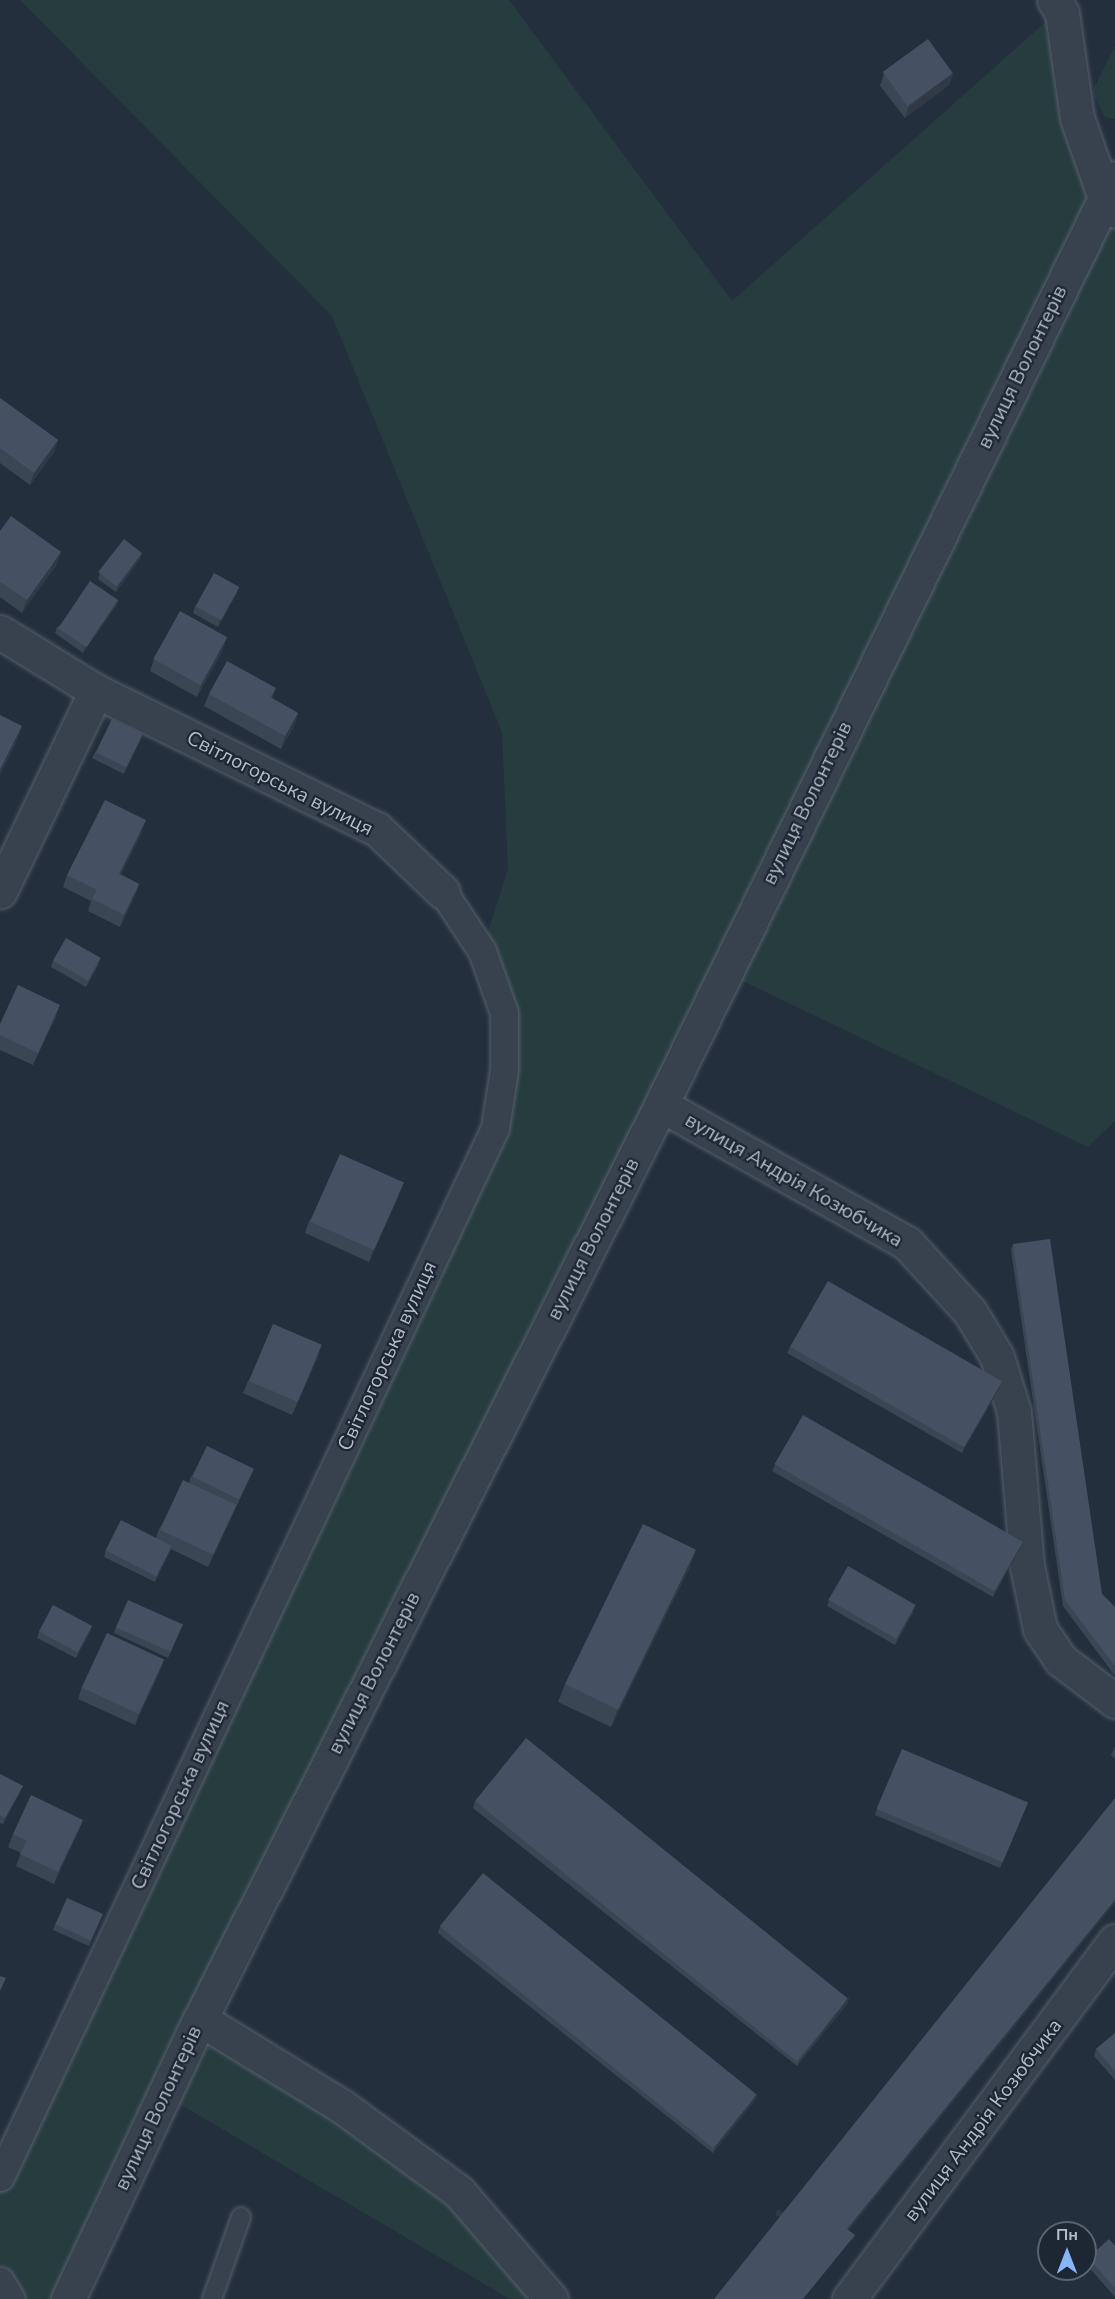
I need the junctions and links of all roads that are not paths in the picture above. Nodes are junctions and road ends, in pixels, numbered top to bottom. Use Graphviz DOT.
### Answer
graph roads {
  1 [pos="1058,7"];
  2 [pos="1112,195"];
  3 [pos="0,632"];
  4 [pos="96,691"];
  5 [pos="0,891"];
  6 [pos="443,892"];
  7 [pos="660,1105"];
  8 [pos="1115,1701"];
  9 [pos="1115,1941"];
  10 [pos="200,2019"];
  11 [pos="0,2177"];
  12 [pos="241,2217"];
  13 [pos="0,2281"];
  14 [pos="11,2299"];
  15 [pos="68,2299"];
  16 [pos="212,2299"];
  17 [pos="551,2299"];
  18 [pos="849,2299"];
  1 -- 2 [label="street"];
  2 -- 7 [label="street, вулиця Волонтерів"];
  3 -- 4 [label="street, Світлогорська вулиця"];
  4 -- 5 [label="street"];
  4 -- 6 [label="street, Світлогорська вулиця"];
  6 -- 11 [label="street, Світлогорська вулиця"];
  7 -- 8 [label="street, вулиця Андрія Козюбчика"];
  7 -- 10 [label="street, вулиця Волонтерів"];
  9 -- 18 [label="street, вулиця Андрія Козюбчика"];
  10 -- 15 [label="street, вулиця Волонтерів"];
  10 -- 17 [label="street"];
  12 -- 16 [label="lane"];
  13 -- 14 [label="street"];
}
